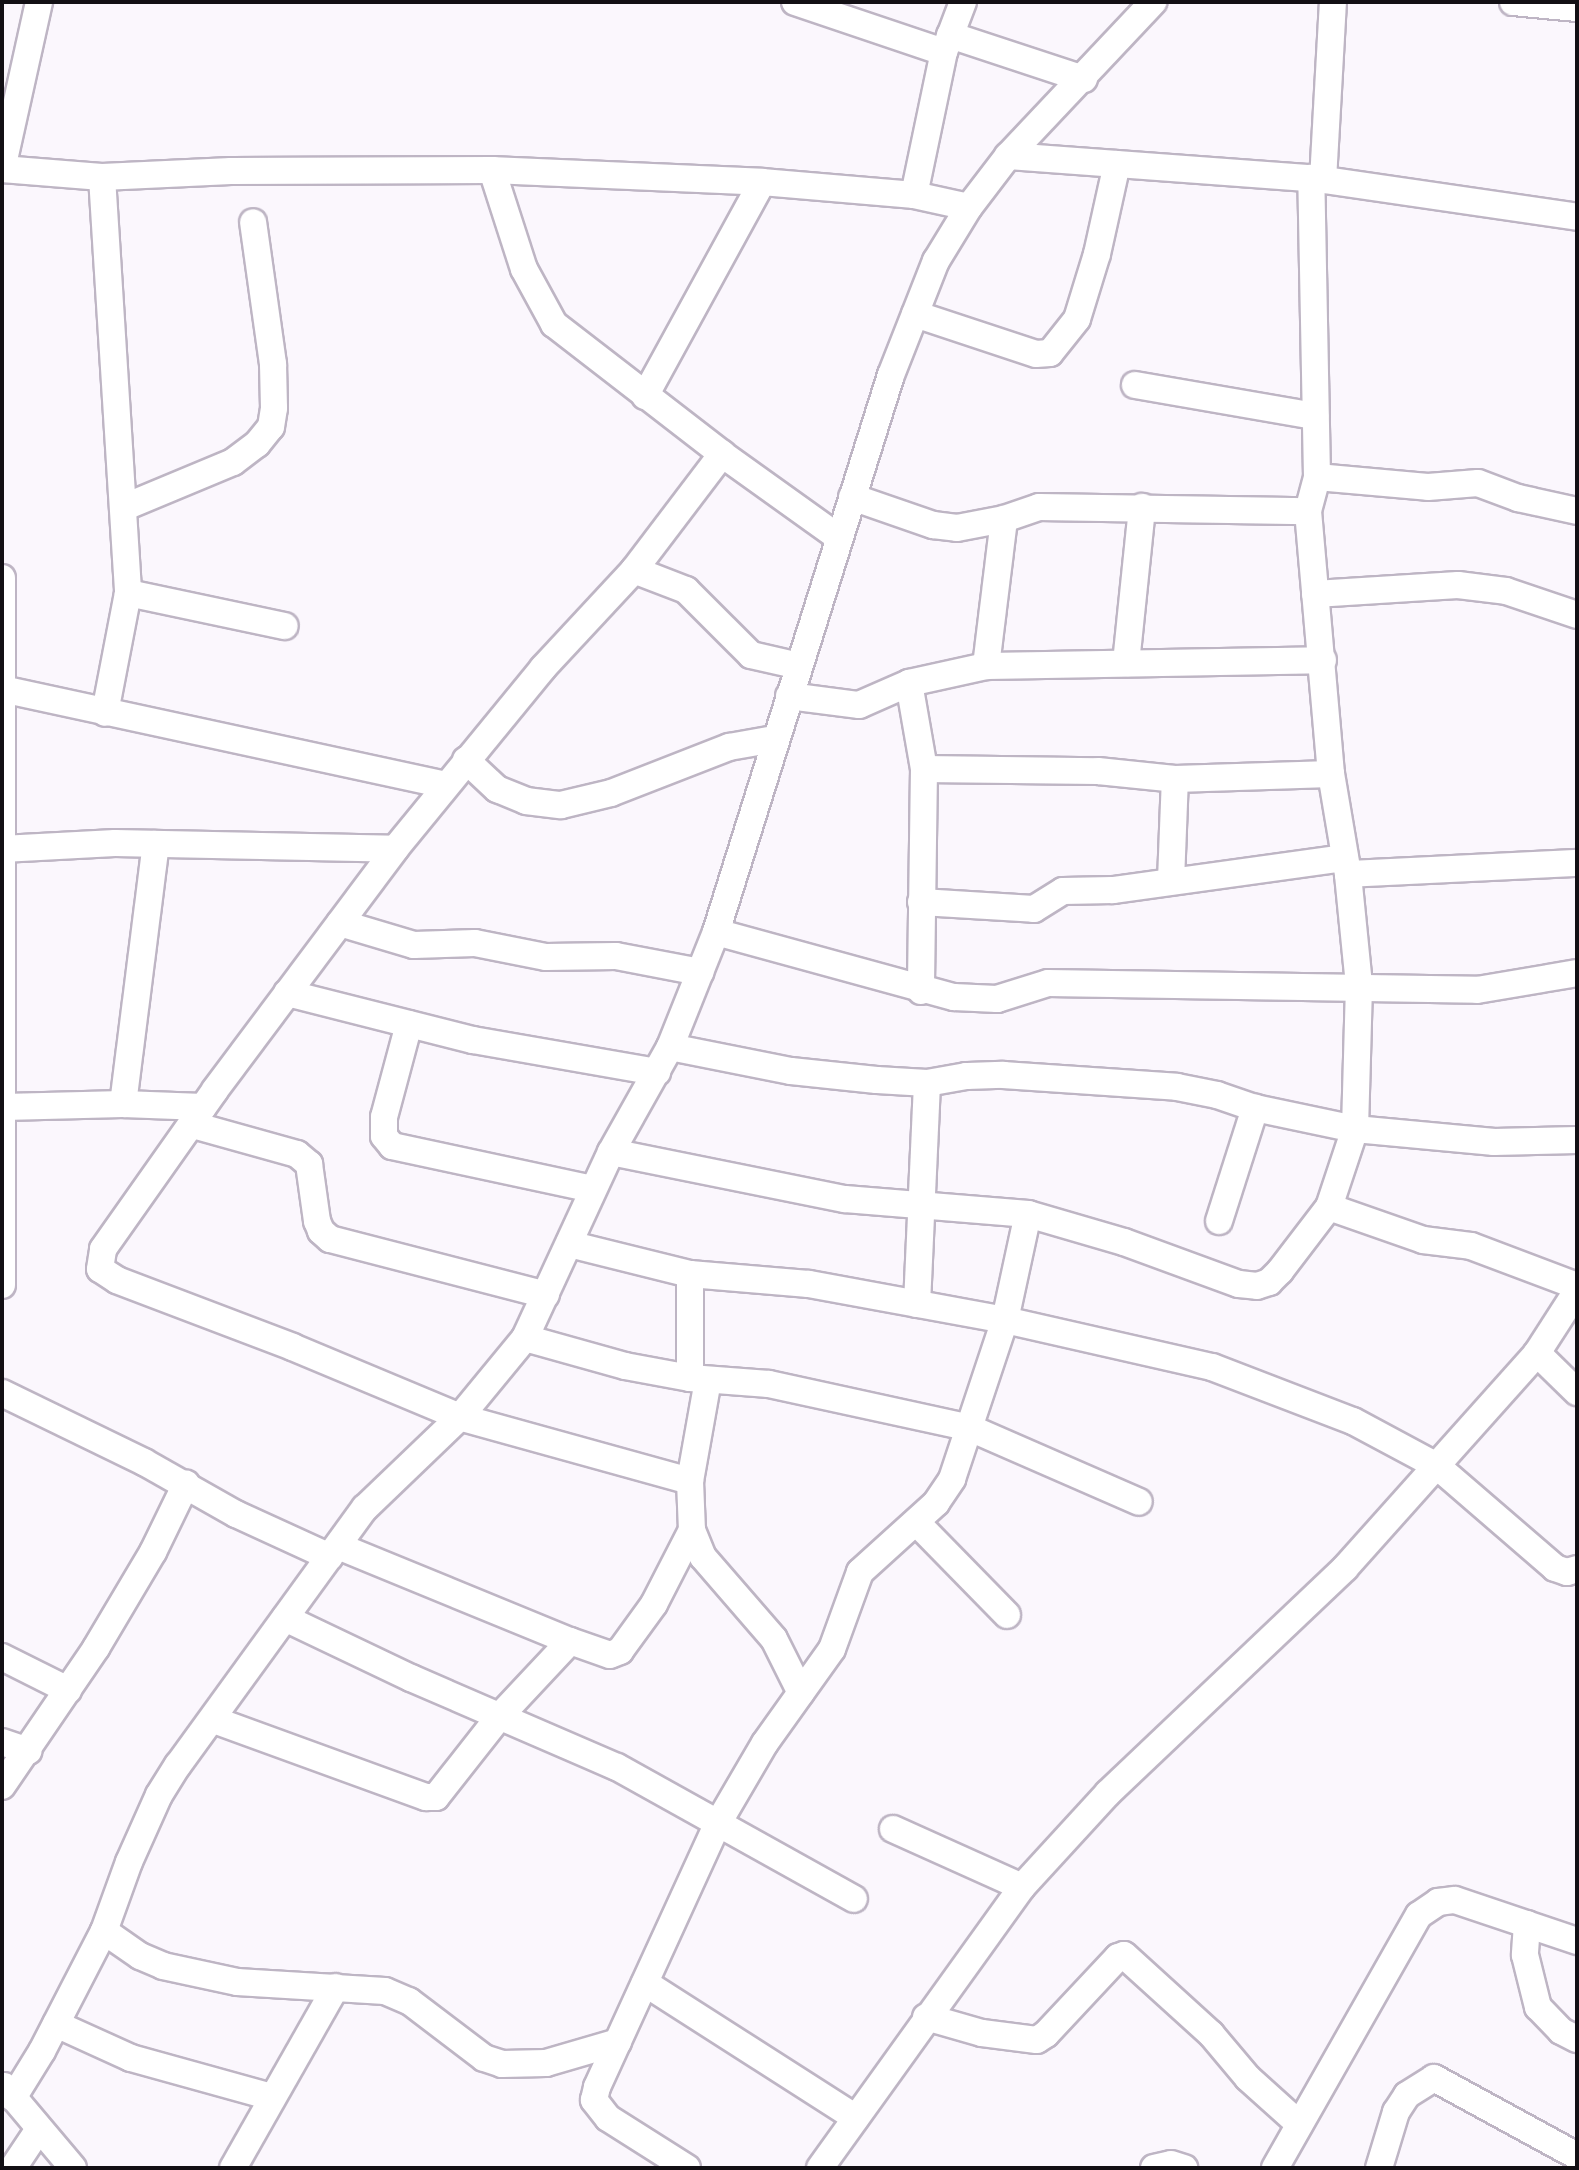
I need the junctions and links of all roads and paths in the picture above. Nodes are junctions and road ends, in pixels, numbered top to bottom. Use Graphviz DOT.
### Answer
graph roads {
  1 [pos="39,2"];
  2 [pos="795,2"];
  3 [pos="963,2"];
  4 [pos="1153,2"];
  5 [pos="1333,2"];
  6 [pos="1513,2"];
  7 [pos="1577,8"];
  8 [pos="947,44"];
  9 [pos="1084,79"];
  10 [pos="1008,156"];
  11 [pos="1117,164"];
  12 [pos="2,169"];
  13 [pos="492,170"];
  14 [pos="102,177"];
  15 [pos="1317,179"];
  16 [pos="762,182"];
  17 [pos="914,195"];
  18 [pos="969,207"];
  19 [pos="1577,217"];
  20 [pos="253,222"];
  21 [pos="915,314"];
  22 [pos="1135,385"];
  23 [pos="645,396"];
  24 [pos="1315,416"];
  25 [pos="722,454"];
  26 [pos="1317,477"];
  27 [pos="852,497"];
  28 [pos="125,507"];
  29 [pos="1142,507"];
  30 [pos="1308,511"];
  31 [pos="1577,511"];
  32 [pos="1004,519"];
  33 [pos="838,537"];
  34 [pos="634,570"];
  35 [pos="2,578"];
  36 [pos="128,593"];
  37 [pos="1315,594"];
  38 [pos="1577,615"];
  39 [pos="285,626"];
  40 [pos="1323,660"];
  41 [pos="1126,663"];
  42 [pos="799,666"];
  43 [pos="986,666"];
  44 [pos="909,683"];
  45 [pos="2,689"];
  46 [pos="789,696"];
  47 [pos="105,713"];
  48 [pos="775,739"];
  49 [pos="466,760"];
  50 [pos="924,769"];
  51 [pos="1331,774"];
  52 [pos="1175,779"];
  53 [pos="445,785"];
  54 [pos="156,844"];
  55 [pos="2,849"];
  56 [pos="395,849"];
  57 [pos="1577,863"];
  58 [pos="1346,866"];
  59 [pos="1171,881"];
  60 [pos="921,902"];
  61 [pos="340,923"];
  62 [pos="716,932"];
  63 [pos="700,972"];
  64 [pos="1577,973"];
  65 [pos="1359,985"];
  66 [pos="921,991"];
  67 [pos="287,993"];
  68 [pos="409,1024"];
  69 [pos="670,1047"];
  70 [pos="657,1072"];
  71 [pos="927,1083"];
  72 [pos="123,1104"];
  73 [pos="4,1107"];
  74 [pos="1255,1108"];
  75 [pos="198,1116"];
  76 [pos="1355,1129"];
  77 [pos="2,1135"];
  78 [pos="1577,1140"];
  79 [pos="611,1152"];
  80 [pos="592,1189"];
  81 [pos="920,1203"];
  82 [pos="1329,1207"];
  83 [pos="1028,1214"];
  84 [pos="1219,1221"];
  85 [pos="569,1244"];
  86 [pos="690,1274"];
  87 [pos="2,1285"];
  88 [pos="1577,1289"];
  89 [pos="546,1295"];
  90 [pos="917,1304"];
  91 [pos="1005,1320"];
  92 [pos="525,1338"];
  93 [pos="1537,1353"];
  94 [pos="699,1379"];
  95 [pos="1577,1392"];
  96 [pos="2,1393"];
  97 [pos="460,1417"];
  98 [pos="970,1428"];
  99 [pos="1437,1466"];
  100 [pos="690,1481"];
  101 [pos="186,1484"];
  102 [pos="1139,1502"];
  103 [pos="916,1522"];
  104 [pos="692,1530"];
  105 [pos="334,1551"];
  106 [pos="1577,1569"];
  107 [pos="1007,1615"];
  108 [pos="285,1618"];
  109 [pos="570,1641"];
  110 [pos="2,1657"];
  111 [pos="68,1690"];
  112 [pos="801,1693"];
  113 [pos="499,1717"];
  114 [pos="214,1720"];
  115 [pos="2,1742"];
  116 [pos="28,1751"];
  117 [pos="2,1786"];
  118 [pos="717,1825"];
  119 [pos="893,1829"];
  120 [pos="1022,1887"];
  121 [pos="854,1899"];
  122 [pos="1527,1924"];
  123 [pos="104,1931"];
  124 [pos="1577,1941"];
  125 [pos="645,1983"];
  126 [pos="336,1987"];
  127 [pos="926,2017"];
  128 [pos="56,2024"];
  129 [pos="1577,2039"];
  130 [pos="618,2042"];
  131 [pos="8,2091"];
  132 [pos="272,2097"];
  133 [pos="856,2118"];
  134 [pos="1299,2124"];
  135 [pos="39,2129"];
  136 [pos="1577,2156"];
  137 [pos="13,2168"];
  138 [pos="73,2168"];
  139 [pos="233,2168"];
  140 [pos="687,2168"];
  141 [pos="820,2168"];
  142 [pos="1154,2168"];
  143 [pos="1184,2168"];
  144 [pos="1275,2168"];
  145 [pos="1379,2168"];
  1 -- 12 [label="street"];
  2 -- 8 [label="street"];
  3 -- 8 [label="street"];
  4 -- 9 [label="street"];
  5 -- 15 [label="street"];
  6 -- 7 [label="street"];
  8 -- 9 [label="street"];
  8 -- 17 [label="street"];
  9 -- 10 [label="street"];
  10 -- 11 [label="street"];
  10 -- 18 [label="street"];
  11 -- 15 [label="street"];
  11 -- 21 [label="street"];
  12 -- 14 [label="street"];
  13 -- 14 [label="street"];
  13 -- 16 [label="street"];
  13 -- 23 [label="street"];
  14 -- 28 [label="street"];
  15 -- 19 [label="street"];
  15 -- 24 [label="street"];
  16 -- 17 [label="street"];
  16 -- 23 [label="street"];
  17 -- 18 [label="street"];
  18 -- 21 [label="street"];
  20 -- 28 [label="street"];
  21 -- 27 [label="street"];
  22 -- 24 [label="street"];
  23 -- 25 [label="street"];
  24 -- 26 [label="street"];
  25 -- 33 [label="street"];
  25 -- 34 [label="street"];
  26 -- 30 [label="street"];
  26 -- 31 [label="street"];
  27 -- 32 [label="street"];
  27 -- 33 [label="street"];
  28 -- 36 [label="street"];
  29 -- 30 [label="street"];
  29 -- 32 [label="street"];
  29 -- 41 [label="street"];
  30 -- 37 [label="street"];
  32 -- 43 [label="street"];
  33 -- 42 [label="street"];
  34 -- 42 [label="street"];
  34 -- 49 [label="street"];
  35 -- 45 [label="street"];
  36 -- 39 [label="street"];
  36 -- 47 [label="street"];
  37 -- 38 [label="street"];
  37 -- 40 [label="street"];
  40 -- 41 [label="street"];
  40 -- 51 [label="street"];
  41 -- 43 [label="street"];
  42 -- 46 [label="street"];
  43 -- 44 [label="street"];
  44 -- 46 [label="street"];
  44 -- 50 [label="street"];
  45 -- 47 [label="street"];
  45 -- 55 [label="street"];
  46 -- 48 [label="street"];
  47 -- 53 [label="street"];
  48 -- 49 [label="street"];
  48 -- 62 [label="street"];
  49 -- 53 [label="street"];
  50 -- 52 [label="street"];
  50 -- 60 [label="street"];
  51 -- 52 [label="street"];
  51 -- 58 [label="street"];
  52 -- 59 [label="street"];
  53 -- 56 [label="street"];
  54 -- 55 [label="street"];
  54 -- 56 [label="street"];
  54 -- 72 [label="street"];
  55 -- 73 [label="street"];
  56 -- 61 [label="street"];
  57 -- 58 [label="street"];
  58 -- 59 [label="street"];
  58 -- 65 [label="street"];
  59 -- 60 [label="street"];
  60 -- 66 [label="street"];
  61 -- 63 [label="street"];
  61 -- 67 [label="street"];
  62 -- 63 [label="street"];
  62 -- 66 [label="street"];
  63 -- 69 [label="street"];
  64 -- 65 [label="street"];
  65 -- 66 [label="street"];
  65 -- 76 [label="street"];
  67 -- 68 [label="street"];
  67 -- 75 [label="street"];
  68 -- 70 [label="street"];
  68 -- 80 [label="street"];
  69 -- 70 [label="street"];
  69 -- 71 [label="street"];
  70 -- 79 [label="street"];
  71 -- 74 [label="street"];
  71 -- 81 [label="street"];
  72 -- 73 [label="street"];
  72 -- 75 [label="street"];
  73 -- 77 [label="street"];
  74 -- 76 [label="street"];
  74 -- 84 [label="street"];
  75 -- 89 [label="street"];
  75 -- 97 [label="street"];
  76 -- 78 [label="street"];
  76 -- 82 [label="street"];
  77 -- 87 [label="street"];
  79 -- 80 [label="street"];
  79 -- 81 [label="street"];
  80 -- 85 [label="street"];
  81 -- 83 [label="street"];
  81 -- 90 [label="street"];
  82 -- 83 [label="street"];
  82 -- 88 [label="street"];
  83 -- 91 [label="street"];
  85 -- 86 [label="street"];
  85 -- 89 [label="street"];
  86 -- 90 [label="street"];
  86 -- 94 [label="street"];
  88 -- 93 [label="street"];
  89 -- 92 [label="street"];
  90 -- 91 [label="street"];
  91 -- 98 [label="street"];
  91 -- 99 [label="street"];
  92 -- 94 [label="street"];
  92 -- 97 [label="street"];
  93 -- 95 [label="street"];
  93 -- 99 [label="street"];
  94 -- 98 [label="street"];
  94 -- 100 [label="street"];
  96 -- 101 [label="street"];
  97 -- 100 [label="street"];
  97 -- 105 [label="street"];
  98 -- 102 [label="street"];
  98 -- 103 [label="street"];
  99 -- 106 [label="street"];
  99 -- 120 [label="street"];
  100 -- 104 [label="street"];
  101 -- 105 [label="street"];
  101 -- 111 [label="street"];
  103 -- 107 [label="street"];
  103 -- 112 [label="street"];
  104 -- 109 [label="street"];
  104 -- 112 [label="street"];
  105 -- 108 [label="street"];
  105 -- 109 [label="street"];
  108 -- 113 [label="street"];
  108 -- 114 [label="street"];
  109 -- 113 [label="street"];
  110 -- 111 [label="street"];
  111 -- 116 [label="street"];
  112 -- 118 [label="street"];
  113 -- 114 [label="street"];
  113 -- 118 [label="street"];
  114 -- 123 [label="street"];
  115 -- 116 [label="street"];
  116 -- 117 [label="street"];
  118 -- 121 [label="street"];
  118 -- 125 [label="street"];
  119 -- 120 [label="street"];
  120 -- 127 [label="street"];
  122 -- 124 [label="street"];
  122 -- 129 [label="street"];
  122 -- 134 [label="street"];
  123 -- 126 [label="street"];
  123 -- 128 [label="street"];
  125 -- 130 [label="street"];
  125 -- 133 [label="street"];
  126 -- 130 [label="street"];
  126 -- 132 [label="street"];
  127 -- 133 [label="street"];
  127 -- 134 [label="street"];
  128 -- 131 [label="street"];
  128 -- 132 [label="street"];
  130 -- 140 [label="street"];
  131 -- 135 [label="street"];
  132 -- 139 [label="street"];
  133 -- 141 [label="street"];
  134 -- 144 [label="street"];
  135 -- 137 [label="street"];
  135 -- 138 [label="street"];
  136 -- 145 [label="street"];
  142 -- 143 [label="street"];
}
